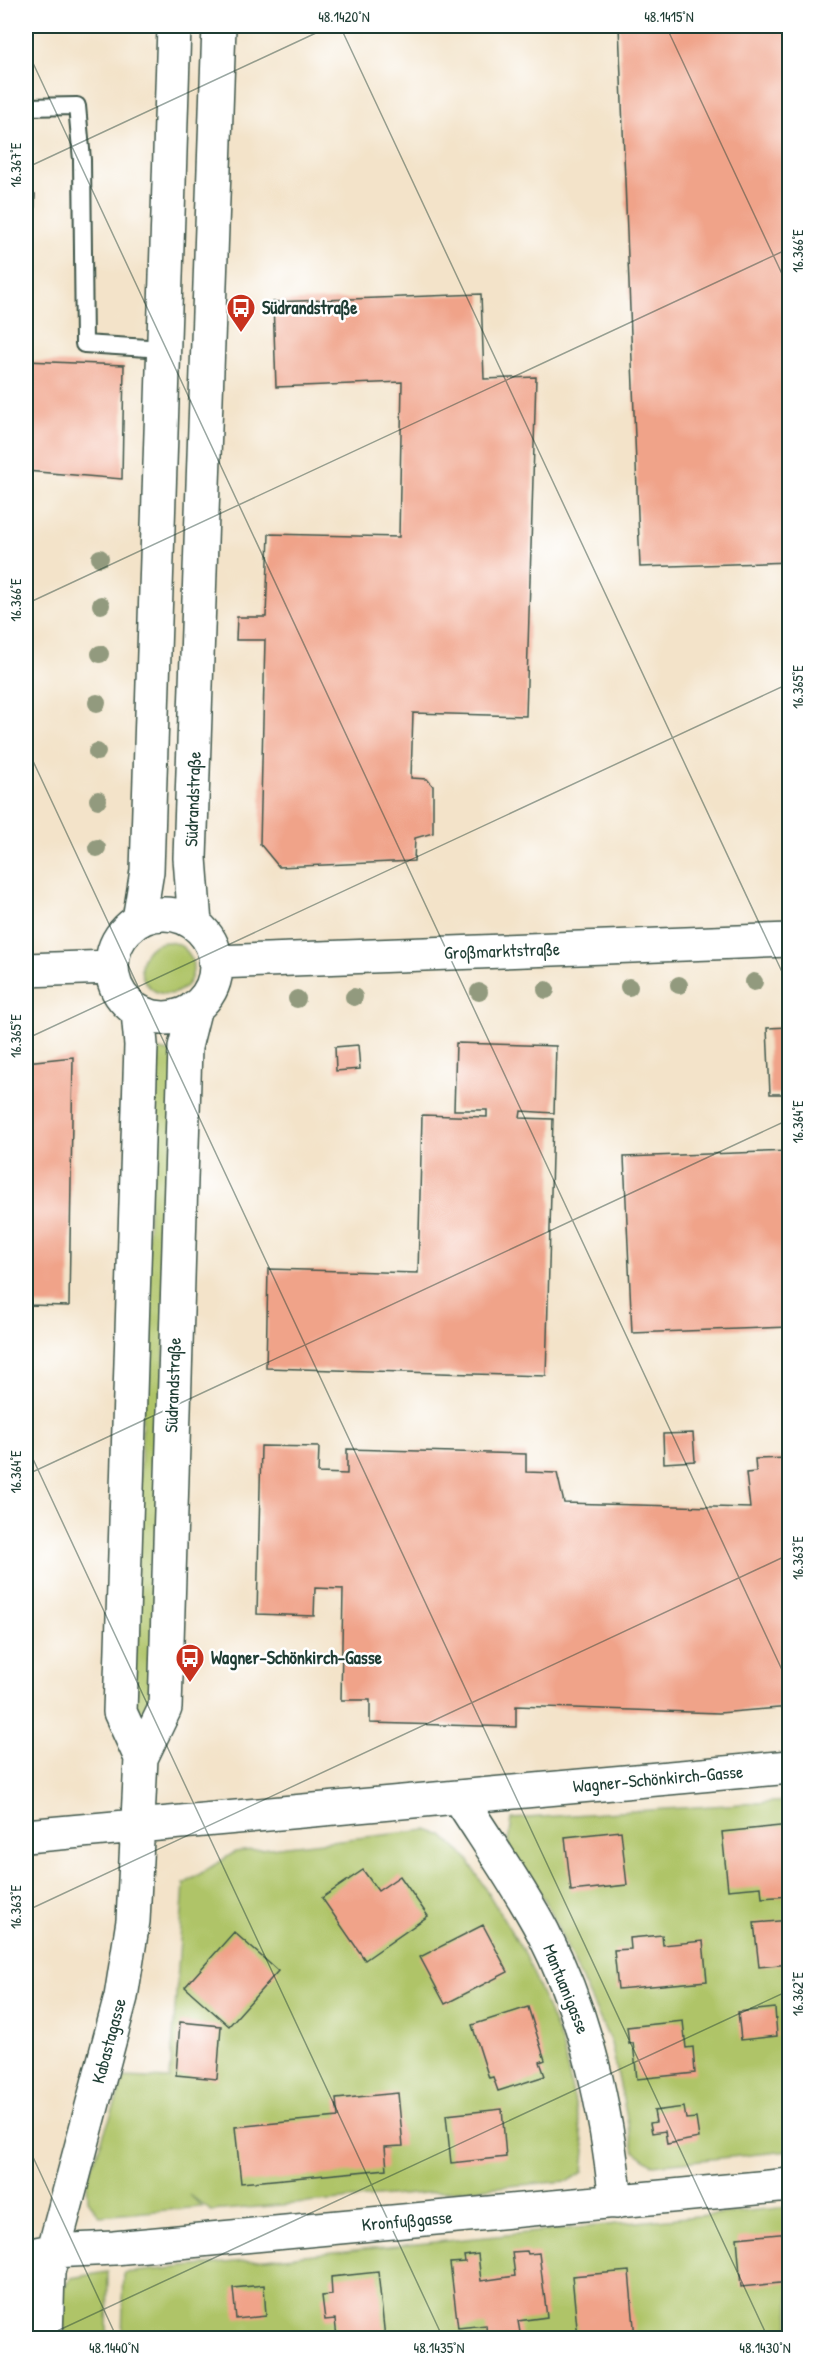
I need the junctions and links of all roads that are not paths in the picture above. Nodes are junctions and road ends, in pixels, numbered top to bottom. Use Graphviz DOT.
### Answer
graph roads {
  1 [pos="174,26"];
  2 [pos="219,26"];
  3 [pos="26,106"];
  4 [pos="164,349"];
  5 [pos="139,920"];
  6 [pos="195,924"];
  7 [pos="789,940"];
  8 [pos="215,962"];
  9 [pos="111,967"];
  10 [pos="26,970"];
  11 [pos="195,1007"];
  12 [pos="138,1012"];
  13 [pos="141,1758"];
  14 [pos="789,1767"];
  15 [pos="459,1797"];
  16 [pos="139,1826"];
  17 [pos="26,1836"];
  18 [pos="789,2185"];
  19 [pos="616,2202"];
  20 [pos="39,2253"];
  21 [pos="46,2338"];
  1 -- 4 [label="street"];
  2 -- 6 [label="street, Südrandstraße"];
  3 -- 4 [label="lane"];
  4 -- 5 [label="street"];
  5 -- 6 [label="street"];
  5 -- 9 [label="street"];
  6 -- 8 [label="street, Südrandstraße"];
  7 -- 8 [label="street, Großmarktstraße"];
  8 -- 11 [label="street, Südrandstraße"];
  9 -- 10 [label="street"];
  9 -- 12 [label="street"];
  11 -- 12 [label="street"];
  11 -- 13 [label="street, Südrandstraße"];
  12 -- 13 [label="street, Südrandstraße"];
  13 -- 16 [label="street, Südrandstraße"];
  14 -- 15 [label="street, Wagner-Schönkirch-Gasse"];
  15 -- 16 [label="street, Wagner-Schönkirch-Gasse"];
  15 -- 19 [label="street, Mantuanigasse"];
  16 -- 17 [label="street, Wagner-Schönkirch-Gasse"];
  16 -- 20 [label="street, Kabastagasse"];
  18 -- 19 [label="street, Kronfußgasse"];
  19 -- 20 [label="street, Kronfußgasse"];
  20 -- 21 [label="street, Kabastagasse"];
}
